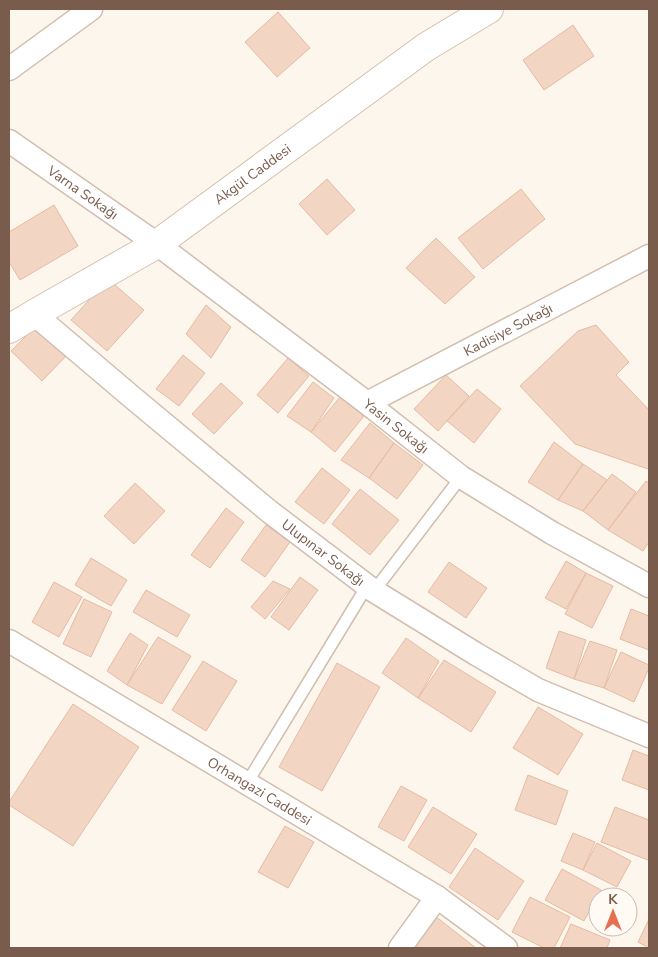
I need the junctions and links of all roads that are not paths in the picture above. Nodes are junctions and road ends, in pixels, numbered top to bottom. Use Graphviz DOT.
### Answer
graph roads {
  1 [pos="91,9"];
  2 [pos="489,9"];
  3 [pos="9,69"];
  4 [pos="9,142"];
  5 [pos="157,244"];
  6 [pos="649,256"];
  7 [pos="34,314"];
  8 [pos="9,330"];
  9 [pos="368,403"];
  10 [pos="460,477"];
  11 [pos="648,584"];
  12 [pos="371,588"];
  13 [pos="9,641"];
  14 [pos="649,736"];
  15 [pos="247,783"];
  16 [pos="437,897"];
  17 [pos="400,948"];
  18 [pos="506,948"];
  1 -- 3 [label="street"];
  2 -- 5 [label="street, Akgül Caddesi"];
  4 -- 5 [label="street, Varna Sokağı"];
  5 -- 7 [label="street, Akgül Caddesi"];
  5 -- 9 [label="street, Yasin Sokağı"];
  6 -- 9 [label="street, Kadisiye Sokağı"];
  7 -- 8 [label="street, Akgül Caddesi"];
  7 -- 12 [label="street, Ulupınar Sokağı"];
  9 -- 10 [label="street, Yasin Sokağı"];
  10 -- 11 [label="street, Yasin Sokağı"];
  10 -- 12 [label="lane"];
  12 -- 14 [label="street, Ulupınar Sokağı"];
  12 -- 15 [label="lane"];
  13 -- 15 [label="street, Orhangazi Caddesi"];
  15 -- 16 [label="street, Orhangazi Caddesi"];
  16 -- 17 [label="street"];
  16 -- 18 [label="street, Orhangazi Caddesi"];
}
